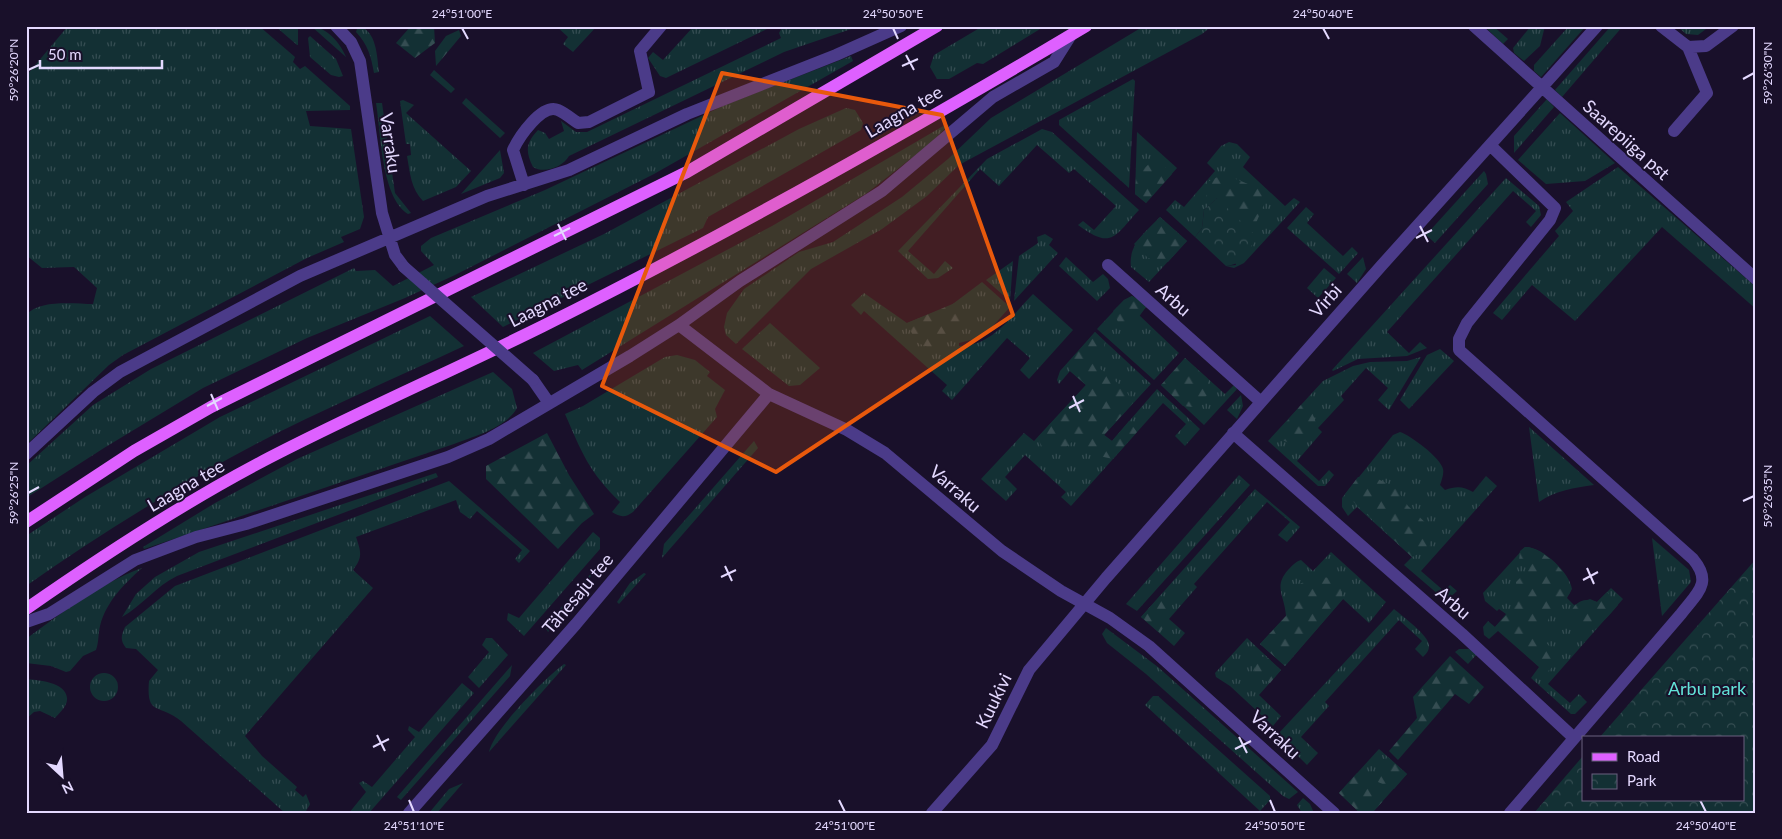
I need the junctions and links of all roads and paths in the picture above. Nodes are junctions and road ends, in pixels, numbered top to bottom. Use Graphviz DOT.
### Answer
graph roads {
  1 [pos="336,26"];
  2 [pos="661,26"];
  3 [pos="901,26"];
  4 [pos="937,26"];
  5 [pos="1086,26"];
  6 [pos="1474,26"];
  7 [pos="1597,26"];
  8 [pos="1661,26"];
  9 [pos="1733,26"];
  10 [pos="1071,35"];
  11 [pos="1688,47"];
  12 [pos="1541,89"];
  13 [pos="1674,131"];
  14 [pos="1491,146"];
  15 [pos="524,185"];
  16 [pos="388,238"];
  17 [pos="1108,265"];
  18 [pos="1756,279"];
  19 [pos="679,325"];
  20 [pos="769,394"];
  21 [pos="1261,402"];
  22 [pos="550,403"];
  23 [pos="1233,433"];
  24 [pos="26,454"];
  25 [pos="26,522"];
  26 [pos="1085,603"];
  27 [pos="26,610"];
  28 [pos="26,622"];
  29 [pos="1573,737"];
  30 [pos="409,813"];
  31 [pos="932,813"];
  32 [pos="1334,813"];
  33 [pos="1510,813"];
  1 -- 16 [label="street, Varraku"];
  2 -- 15 [label="street"];
  3 -- 15 [label="street"];
  4 -- 25 [label="main road"];
  5 -- 10 [label="main road, Laagna tee"];
  6 -- 12 [label="street, Saarepiiga pst"];
  7 -- 12 [label="street, Virbi"];
  8 -- 11 [label="street"];
  9 -- 11 [label="street"];
  10 -- 19 [label="street"];
  10 -- 27 [label="main road, Laagna tee"];
  11 -- 13 [label="street"];
  12 -- 14 [label="street, Virbi"];
  12 -- 18 [label="street, Saarepiiga pst"];
  14 -- 21 [label="street, Virbi"];
  14 -- 29 [label="street"];
  15 -- 16 [label="street"];
  16 -- 22 [label="street, Varraku, bridge"];
  16 -- 24 [label="street"];
  17 -- 21 [label="street, Arbu"];
  19 -- 20 [label="street, Varraku"];
  19 -- 22 [label="street"];
  20 -- 26 [label="street, Varraku"];
  20 -- 30 [label="street, Tähesaju tee"];
  21 -- 23 [label="street, Virbi"];
  22 -- 28 [label="street"];
  23 -- 26 [label="street, Virbi"];
  23 -- 29 [label="street, Arbu"];
  26 -- 31 [label="street, Kuukivi"];
  26 -- 32 [label="street, Varraku"];
  29 -- 33 [label="street"];
}
